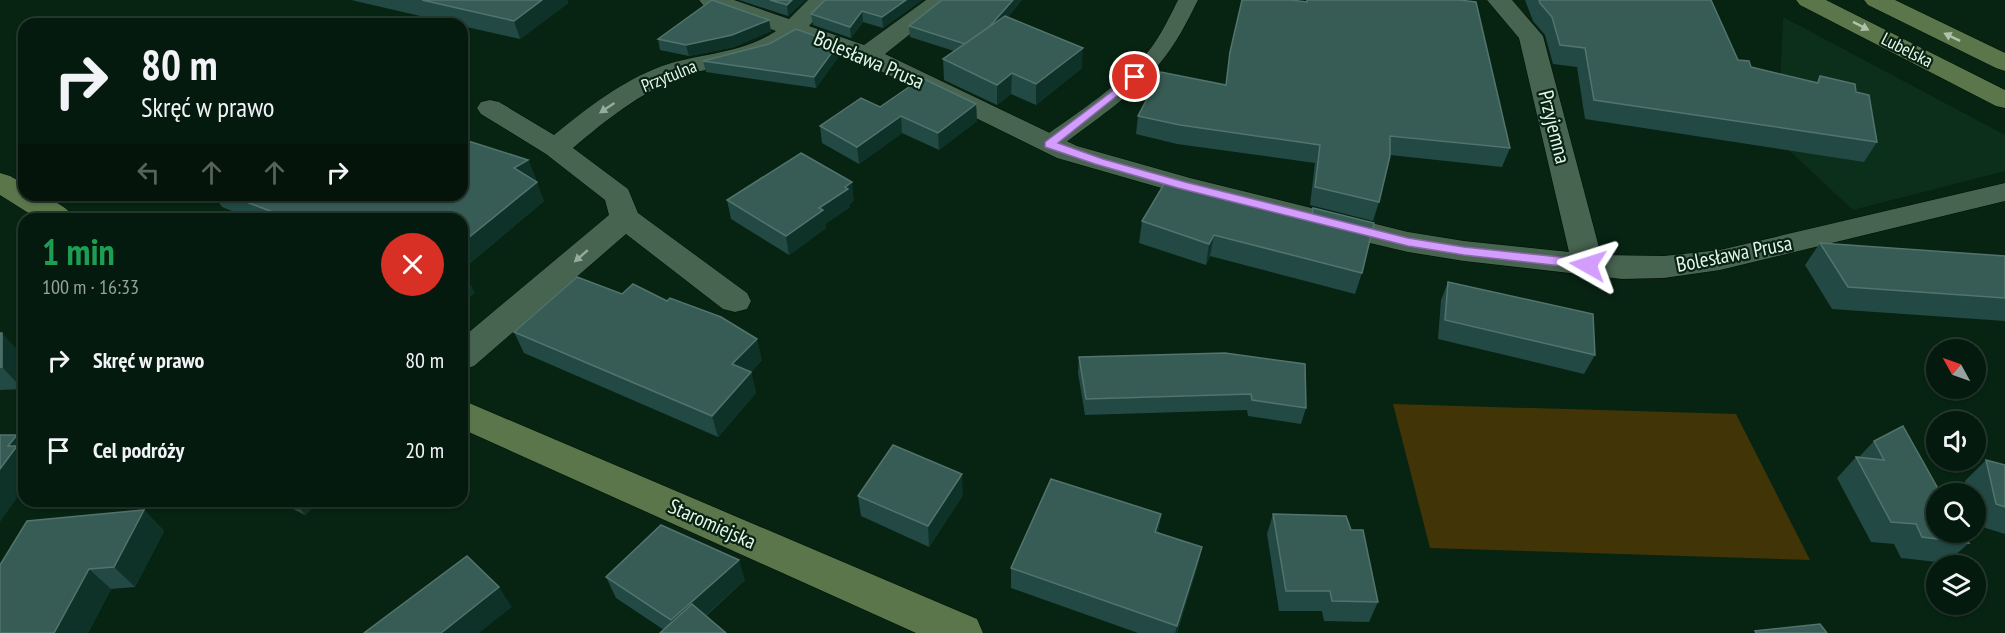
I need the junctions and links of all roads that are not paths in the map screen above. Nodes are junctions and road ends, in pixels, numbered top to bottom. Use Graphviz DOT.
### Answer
graph roads {
  1 [pos="711,0"];
  2 [pos="821,0"];
  3 [pos="941,0"];
  4 [pos="1188,0"];
  5 [pos="1499,0"];
  6 [pos="1808,0"];
  7 [pos="1876,0"];
  8 [pos="793,27"];
  9 [pos="867,55"];
  10 [pos="2005,63"];
  11 [pos="2005,100"];
  12 [pos="490,108"];
  13 [pos="1049,144"];
  14 [pos="556,148"];
  15 [pos="0,182"];
  16 [pos="2005,192"];
  17 [pos="18,193"];
  18 [pos="31,201"];
  19 [pos="50,213"];
  20 [pos="625,218"];
  21 [pos="1588,265"];
  22 [pos="735,301"];
  23 [pos="468,352"];
  24 [pos="468,417"];
  25 [pos="962,633"];
  1 -- 8 [label="street, Bolesława Prusa"];
  2 -- 8 [label="street, Przytulna"];
  3 -- 9 [label="street"];
  4 -- 13 [label="lane"];
  5 -- 21 [label="street, Przyjemna"];
  6 -- 11 [label="street, Lubelska, one-way"];
  10 -- 7 [label="street, Lubelska, one-way"];
  8 -- 9 [label="street, Bolesława Prusa"];
  8 -- 14 [label="street, Przytulna, one-way"];
  9 -- 13 [label="street, Bolesława Prusa"];
  12 -- 14 [label="street"];
  13 -- 21 [label="street, Bolesława Prusa"];
  14 -- 20 [label="street"];
  15 -- 17 [label="street"];
  16 -- 21 [label="street, Bolesława Prusa"];
  18 -- 19 [label="street"];
  20 -- 22 [label="street"];
  20 -- 23 [label="street, one-way"];
  24 -- 25 [label="street, Staromiejska"];
}
